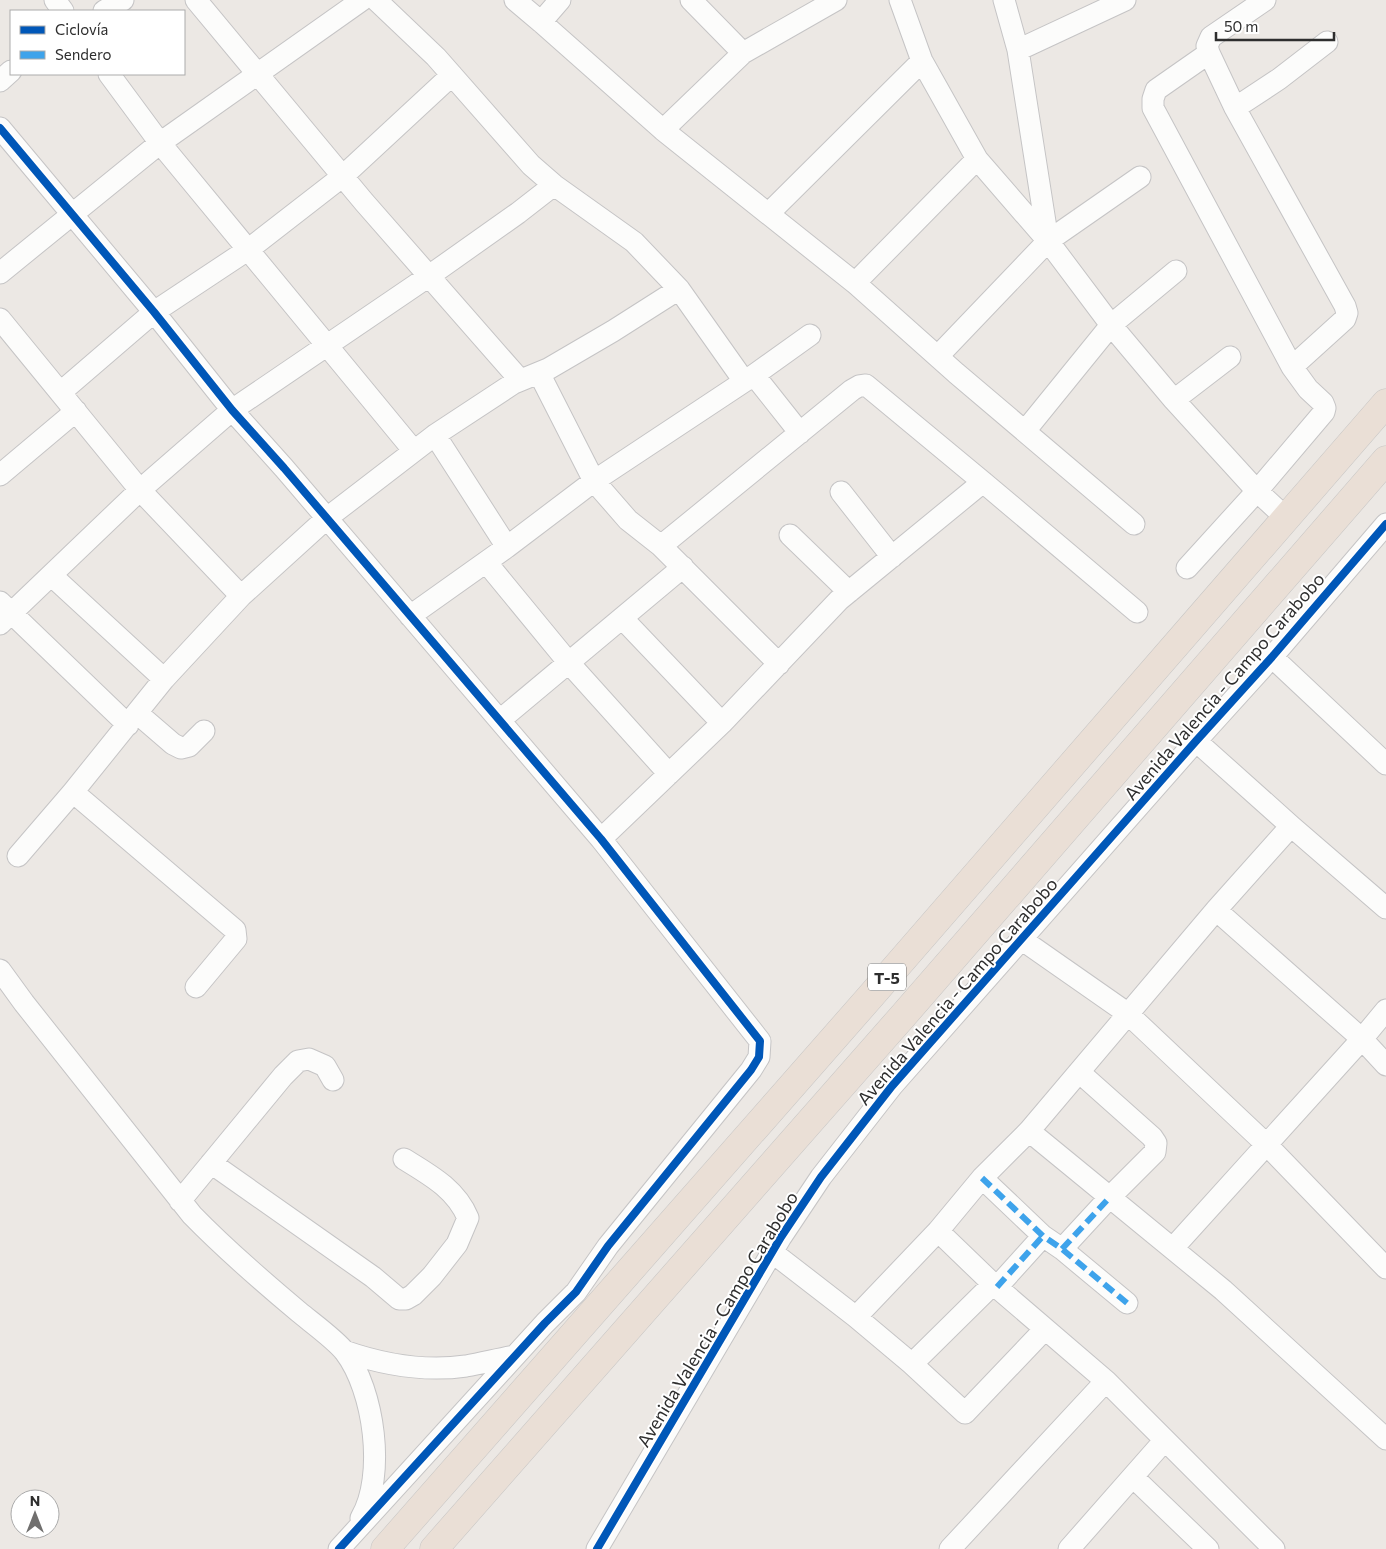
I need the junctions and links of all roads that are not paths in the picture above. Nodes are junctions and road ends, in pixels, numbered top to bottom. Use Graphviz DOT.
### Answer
graph roads {
  1 [pos="123,0"];
  2 [pos="196,0"];
  3 [pos="362,0"];
  4 [pos="376,0"];
  5 [pos="514,0"];
  6 [pos="560,0"];
  7 [pos="691,0"];
  8 [pos="836,0"];
  9 [pos="900,0"];
  10 [pos="1004,0"];
  11 [pos="1125,0"];
  12 [pos="1265,0"];
  13 [pos="106,10"];
  14 [pos="541,22"];
  15 [pos="1327,42"];
  16 [pos="1018,50"];
  17 [pos="742,53"];
  18 [pos="1208,53"];
  19 [pos="922,61"];
  20 [pos="10,72"];
  21 [pos="257,73"];
  22 [pos="109,75"];
  23 [pos="452,75"];
  24 [pos="0,81"];
  25 [pos="1236,108"];
  26 [pos="0,128"];
  27 [pos="663,130"];
  28 [pos="160,143"];
  29 [pos="977,159"];
  30 [pos="343,176"];
  31 [pos="1140,178"];
  32 [pos="554,185"];
  33 [pos="769,213"];
  34 [pos="72,214"];
  35 [pos="1048,241"];
  36 [pos="249,249"];
  37 [pos="1176,271"];
  38 [pos="0,273"];
  39 [pos="429,276"];
  40 [pos="855,282"];
  41 [pos="679,289"];
  42 [pos="154,312"];
  43 [pos="0,319"];
  44 [pos="1111,324"];
  45 [pos="810,335"];
  46 [pos="327,344"];
  47 [pos="938,356"];
  48 [pos="1230,357"];
  49 [pos="1292,367"];
  50 [pos="530,376"];
  51 [pos="749,378"];
  52 [pos="61,392"];
  53 [pos="1174,400"];
  54 [pos="1386,403"];
  55 [pos="232,410"];
  56 [pos="76,411"];
  57 [pos="1025,431"];
  58 [pos="800,433"];
  59 [pos="435,435"];
  60 [pos="414,451"];
  61 [pos="1386,460"];
  62 [pos="0,475"];
  63 [pos="594,481"];
  64 [pos="983,482"];
  65 [pos="140,490"];
  66 [pos="1257,491"];
  67 [pos="841,492"];
  68 [pos="327,518"];
  69 [pos="1286,518"];
  70 [pos="1134,524"];
  71 [pos="1386,524"];
  72 [pos="790,535"];
  73 [pos="661,546"];
  74 [pos="507,547"];
  75 [pos="892,558"];
  76 [pos="486,562"];
  77 [pos="683,567"];
  78 [pos="1187,568"];
  79 [pos="51,575"];
  80 [pos="849,592"];
  81 [pos="240,596"];
  82 [pos="1137,612"];
  83 [pos="4,613"];
  84 [pos="410,616"];
  85 [pos="622,618"];
  86 [pos="1272,657"];
  87 [pos="568,662"];
  88 [pos="779,664"];
  89 [pos="164,679"];
  90 [pos="132,719"];
  91 [pos="500,720"];
  92 [pos="722,723"];
  93 [pos="204,731"];
  94 [pos="1196,741"];
  95 [pos="1386,764"];
  96 [pos="669,774"];
  97 [pos="73,792"];
  98 [pos="1291,826"];
  99 [pos="601,839"];
  100 [pos="18,856"];
  101 [pos="1386,908"];
  102 [pos="1216,910"];
  103 [pos="1021,939"];
  104 [pos="0,970"];
  105 [pos="196,987"];
  106 [pos="1386,1010"];
  107 [pos="1127,1013"];
  108 [pos="1362,1040"];
  109 [pos="1386,1065"];
  110 [pos="1079,1072"];
  111 [pos="333,1080"];
  112 [pos="1029,1131"];
  113 [pos="1267,1145"];
  114 [pos="404,1159"];
  115 [pos="211,1163"];
  116 [pos="982,1178"];
  117 [pos="1110,1197"];
  118 [pos="180,1201"];
  119 [pos="938,1231"];
  120 [pos="1044,1236"];
  121 [pos="608,1246"];
  122 [pos="1062,1248"];
  123 [pos="1173,1248"];
  124 [pos="772,1252"];
  125 [pos="1382,1256"];
  126 [pos="629,1271"];
  127 [pos="995,1286"];
  128 [pos="1127,1303"];
  129 [pos="856,1317"];
  130 [pos="1044,1329"];
  131 [pos="344,1351"];
  132 [pos="515,1356"];
  133 [pos="912,1364"];
  134 [pos="1106,1381"];
  135 [pos="1386,1439"];
  136 [pos="1164,1441"];
  137 [pos="1134,1477"];
  138 [pos="345,1542"];
  139 [pos="1079,1546"];
  140 [pos="385,1549"];
  141 [pos="434,1549"];
  142 [pos="597,1549"];
  143 [pos="950,1549"];
  144 [pos="1208,1549"];
  145 [pos="1274,1549"];
  1 -- 13 [label="street"];
  2 -- 21 [label="street"];
  3 -- 21 [label="street"];
  4 -- 23 [label="street"];
  5 -- 14 [label="street"];
  6 -- 14 [label="street"];
  7 -- 17 [label="street"];
  8 -- 17 [label="street"];
  9 -- 19 [label="street"];
  10 -- 16 [label="street"];
  11 -- 16 [label="street"];
  12 -- 18 [label="street"];
  14 -- 27 [label="street"];
  15 -- 25 [label="street"];
  16 -- 35 [label="street"];
  17 -- 27 [label="street"];
  18 -- 25 [label="street"];
  18 -- 49 [label="street"];
  19 -- 29 [label="street"];
  19 -- 33 [label="street"];
  20 -- 24 [label="street"];
  21 -- 28 [label="street"];
  21 -- 30 [label="street"];
  22 -- 28 [label="street"];
  23 -- 30 [label="street"];
  23 -- 32 [label="street"];
  25 -- 49 [label="street"];
  26 -- 34 [label="street"];
  27 -- 33 [label="street"];
  28 -- 34 [label="street"];
  28 -- 36 [label="street"];
  29 -- 35 [label="street"];
  29 -- 40 [label="street"];
  30 -- 36 [label="street"];
  30 -- 39 [label="street"];
  31 -- 35 [label="street"];
  32 -- 39 [label="street"];
  32 -- 41 [label="street"];
  33 -- 40 [label="street"];
  34 -- 38 [label="street"];
  34 -- 42 [label="street"];
  35 -- 44 [label="street"];
  35 -- 47 [label="street"];
  36 -- 42 [label="street"];
  36 -- 46 [label="street"];
  37 -- 44 [label="street"];
  39 -- 46 [label="street"];
  39 -- 50 [label="street"];
  40 -- 47 [label="street"];
  41 -- 50 [label="street"];
  41 -- 51 [label="street"];
  42 -- 52 [label="street"];
  42 -- 55 [label="street"];
  43 -- 52 [label="street"];
  44 -- 53 [label="street"];
  44 -- 57 [label="street"];
  45 -- 51 [label="street"];
  46 -- 55 [label="street"];
  46 -- 60 [label="street"];
  47 -- 57 [label="street"];
  48 -- 53 [label="street"];
  49 -- 66 [label="street"];
  50 -- 59 [label="street"];
  50 -- 63 [label="street"];
  51 -- 58 [label="street"];
  51 -- 63 [label="street"];
  52 -- 56 [label="street"];
  53 -- 66 [label="street"];
  54 -- 69 [label="highway, T-5"];
  55 -- 65 [label="street"];
  55 -- 68 [label="street"];
  56 -- 62 [label="street"];
  56 -- 65 [label="street"];
  57 -- 70 [label="street"];
  58 -- 64 [label="street"];
  58 -- 73 [label="street"];
  59 -- 60 [label="street"];
  59 -- 74 [label="street"];
  60 -- 68 [label="street"];
  61 -- 141 [label="highway, Avenida Valencia - Campo Carabobo / T-5"];
  63 -- 73 [label="street"];
  63 -- 74 [label="street"];
  64 -- 75 [label="street"];
  64 -- 82 [label="street"];
  65 -- 79 [label="street"];
  65 -- 81 [label="street"];
  66 -- 69 [label="street"];
  66 -- 78 [label="street"];
  67 -- 75 [label="street"];
  68 -- 81 [label="street"];
  68 -- 84 [label="street"];
  69 -- 126 [label="highway, T-5"];
  71 -- 86 [label="street, Avenida Valencia - Campo Carabobo"];
  72 -- 80 [label="street"];
  73 -- 77 [label="street"];
  74 -- 76 [label="street"];
  75 -- 80 [label="street"];
  76 -- 84 [label="street"];
  76 -- 87 [label="street"];
  77 -- 85 [label="street"];
  77 -- 88 [label="street"];
  79 -- 83 [label="street"];
  79 -- 89 [label="street"];
  80 -- 88 [label="street"];
  81 -- 89 [label="street"];
  83 -- 90 [label="street"];
  84 -- 91 [label="street"];
  85 -- 87 [label="street"];
  85 -- 92 [label="street"];
  86 -- 94 [label="street, Avenida Valencia - Campo Carabobo"];
  86 -- 95 [label="street"];
  87 -- 91 [label="street"];
  87 -- 96 [label="street"];
  88 -- 92 [label="street"];
  89 -- 90 [label="street"];
  90 -- 93 [label="street"];
  90 -- 97 [label="street"];
  91 -- 99 [label="street"];
  92 -- 96 [label="street"];
  94 -- 98 [label="street"];
  94 -- 103 [label="street, Avenida Valencia - Campo Carabobo"];
  96 -- 99 [label="street"];
  97 -- 100 [label="street"];
  97 -- 105 [label="street"];
  98 -- 101 [label="street"];
  98 -- 102 [label="street"];
  99 -- 121 [label="street"];
  102 -- 107 [label="street"];
  102 -- 108 [label="street"];
  103 -- 107 [label="street"];
  103 -- 124 [label="street, Avenida Valencia - Campo Carabobo"];
  104 -- 118 [label="street"];
  106 -- 108 [label="street"];
  107 -- 110 [label="street"];
  107 -- 113 [label="street"];
  108 -- 109 [label="street"];
  108 -- 113 [label="street"];
  110 -- 112 [label="street"];
  110 -- 117 [label="street"];
  111 -- 115 [label="street"];
  112 -- 116 [label="street"];
  112 -- 117 [label="street"];
  113 -- 123 [label="street"];
  113 -- 125 [label="street"];
  114 -- 115 [label="street"];
  115 -- 118 [label="street"];
  116 -- 119 [label="street"];
  116 -- 120 [label="street"];
  117 -- 122 [label="street"];
  117 -- 123 [label="street"];
  118 -- 131 [label="street"];
  119 -- 127 [label="street"];
  119 -- 129 [label="street"];
  120 -- 122 [label="street"];
  120 -- 127 [label="street"];
  121 -- 126 [label="street"];
  121 -- 132 [label="street"];
  122 -- 128 [label="street"];
  123 -- 135 [label="street"];
  124 -- 129 [label="street"];
  124 -- 142 [label="street, Avenida Valencia - Campo Carabobo"];
  126 -- 140 [label="highway, T-5"];
  127 -- 130 [label="street"];
  127 -- 133 [label="street"];
  129 -- 133 [label="street"];
  130 -- 133 [label="street"];
  130 -- 134 [label="street"];
  131 -- 132 [label="street"];
  131 -- 138 [label="street"];
  132 -- 138 [label="street"];
  134 -- 136 [label="street"];
  134 -- 143 [label="street"];
  136 -- 137 [label="street"];
  136 -- 145 [label="street"];
  137 -- 139 [label="street"];
  137 -- 144 [label="street"];
}
